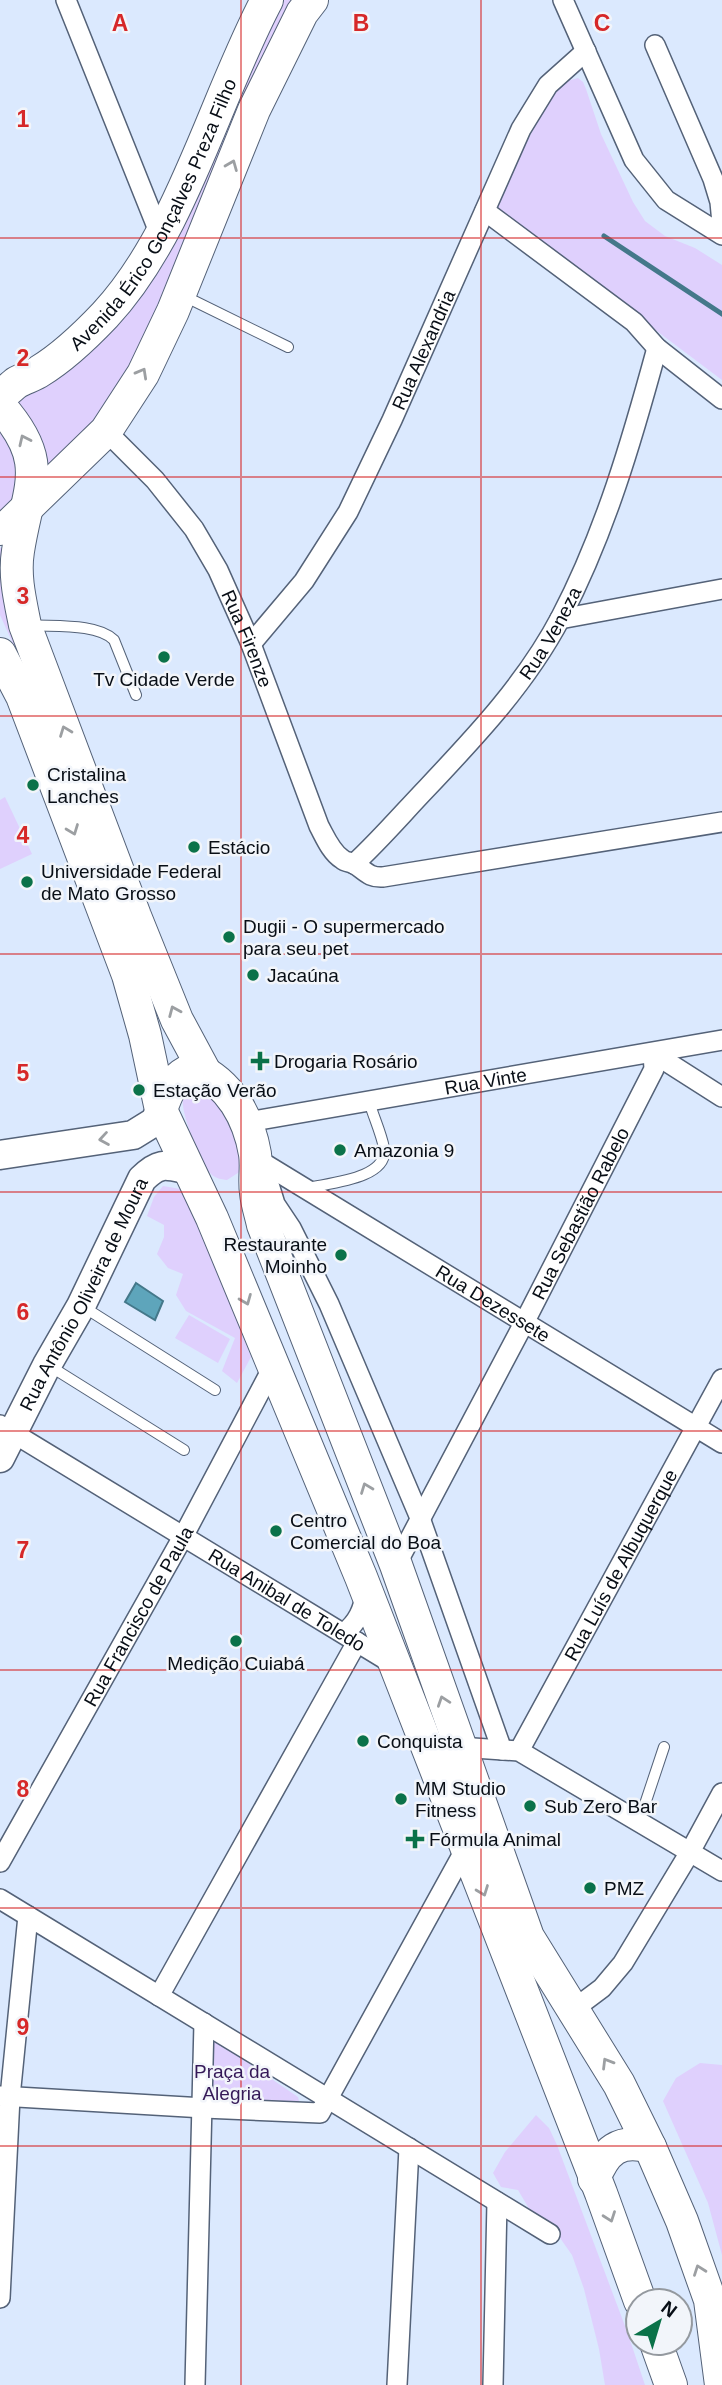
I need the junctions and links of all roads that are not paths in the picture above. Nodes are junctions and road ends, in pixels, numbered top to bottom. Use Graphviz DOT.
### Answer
graph roads {
  1 [pos="66,0"];
  2 [pos="267,0"];
  3 [pos="312,0"];
  4 [pos="562,0"];
  5 [pos="655,45"];
  6 [pos="586,51"];
  7 [pos="485,211"];
  8 [pos="722,223"];
  9 [pos="722,235"];
  10 [pos="160,237"];
  11 [pos="180,294"];
  12 [pos="288,346"];
  13 [pos="657,348"];
  14 [pos="0,396"];
  15 [pos="722,399"];
  16 [pos="0,406"];
  17 [pos="106,431"];
  18 [pos="27,508"];
  19 [pos="0,529"];
  20 [pos="722,589"];
  21 [pos="560,619"];
  22 [pos="25,625"];
  23 [pos="251,644"];
  24 [pos="0,654"];
  25 [pos="136,695"];
  26 [pos="722,822"];
  27 [pos="354,864"];
  28 [pos="722,1040"];
  29 [pos="653,1052"];
  30 [pos="205,1072"];
  31 [pos="722,1097"];
  32 [pos="369,1101"];
  33 [pos="161,1110"];
  34 [pos="247,1122"];
  35 [pos="0,1155"];
  36 [pos="189,1170"];
  37 [pos="258,1171"];
  38 [pos="304,1189"];
  39 [pos="81,1306"];
  40 [pos="524,1323"];
  41 [pos="47,1365"];
  42 [pos="273,1367"];
  43 [pos="722,1379"];
  44 [pos="215,1390"];
  45 [pos="697,1428"];
  46 [pos="4,1439"];
  47 [pos="722,1443"];
  48 [pos="184,1450"];
  49 [pos="419,1518"];
  50 [pos="184,1535"];
  51 [pos="396,1565"];
  52 [pos="366,1591"];
  53 [pos="350,1638"];
  54 [pos="393,1664"];
  55 [pos="459,1747"];
  56 [pos="664,1747"];
  57 [pos="510,1751"];
  58 [pos="722,1793"];
  59 [pos="639,1822"];
  60 [pos="466,1848"];
  61 [pos="690,1852"];
  62 [pos="0,1862"];
  63 [pos="722,1871"];
  64 [pos="0,1899"];
  65 [pos="28,1916"];
  66 [pos="159,1996"];
  67 [pos="574,2009"];
  68 [pos="204,2023"];
  69 [pos="5,2097"];
  70 [pos="328,2099"];
  71 [pos="204,2109"];
  72 [pos="650,2147"];
  73 [pos="409,2148"];
  74 [pos="594,2179"];
  75 [pos="497,2202"];
  76 [pos="550,2234"];
  77 [pos="635,2287"];
  78 [pos="0,2298"];
  79 [pos="661,2357"];
  80 [pos="195,2385"];
  81 [pos="397,2385"];
  82 [pos="493,2385"];
  83 [pos="671,2385"];
  84 [pos="721,2385"];
  1 -- 10 [label="street"];
  2 -- 10 [label="main road, Avenida Érico Gonçalves Preza Filho"];
  11 -- 3 [label="main road, Avenida Érico Gonçalves Preza Filho, one-way"];
  4 -- 6 [label="street"];
  5 -- 8 [label="street"];
  6 -- 7 [label="street, Rua Alexandria"];
  6 -- 9 [label="street"];
  7 -- 13 [label="street"];
  7 -- 23 [label="street, Rua Alexandria"];
  10 -- 14 [label="main road, Avenida Érico Gonçalves Preza Filho"];
  11 -- 12 [label="lane"];
  17 -- 11 [label="main road, Avenida Érico Gonçalves Preza Filho, one-way"];
  13 -- 15 [label="street"];
  13 -- 21 [label="street, Rua Veneza"];
  18 -- 16 [label="main road, one-way"];
  17 -- 18 [label="main road, Avenida Érico Gonçalves Preza Filho"];
  17 -- 23 [label="street, Rua Firenze"];
  18 -- 19 [label="main road, Avenida Érico Gonçalves Preza Filho"];
  18 -- 22 [label="main road"];
  20 -- 21 [label="street"];
  21 -- 27 [label="street, Rua Veneza"];
  22 -- 25 [label="lane"];
  30 -- 22 [label="main road, one-way"];
  23 -- 27 [label="street, Rua Firenze"];
  24 -- 33 [label="main road, one-way"];
  26 -- 27 [label="street, Rua Firenze"];
  28 -- 29 [label="street, Rua Vinte"];
  29 -- 31 [label="street"];
  29 -- 32 [label="street, Rua Vinte"];
  29 -- 40 [label="street, Rua Sebastião Rabelo"];
  30 -- 33 [label="main road"];
  30 -- 34 [label="main road"];
  32 -- 34 [label="street, Rua Vinte"];
  32 -- 38 [label="lane"];
  33 -- 35 [label="street, one-way"];
  33 -- 36 [label="main road"];
  34 -- 37 [label="main road"];
  36 -- 37 [label="main road"];
  36 -- 39 [label="street, Rua Antônio Oliveira de Moura"];
  36 -- 42 [label="main road, one-way"];
  37 -- 38 [label="street, Rua Dezessete"];
  37 -- 49 [label="street"];
  51 -- 37 [label="main road, one-way"];
  38 -- 40 [label="street, Rua Dezessete"];
  39 -- 41 [label="street, Rua Antônio Oliveira de Moura"];
  39 -- 44 [label="lane"];
  40 -- 45 [label="street, Rua Dezessete"];
  40 -- 49 [label="street, Rua Sebastião Rabelo"];
  41 -- 46 [label="street, Rua Antônio Oliveira de Moura"];
  41 -- 48 [label="lane"];
  42 -- 50 [label="street, Rua Francisco de Paula"];
  42 -- 52 [label="main road"];
  43 -- 45 [label="street, Rua Luís de Albuquerque"];
  45 -- 47 [label="street, Rua Dezessete"];
  45 -- 57 [label="street, Rua Luís de Albuquerque"];
  46 -- 50 [label="street, Rua Anibal de Toledo"];
  49 -- 51 [label="street, Rua Sebastião Rabelo"];
  49 -- 57 [label="street"];
  50 -- 53 [label="street, Rua Anibal de Toledo"];
  50 -- 62 [label="street, Rua Francisco de Paula"];
  55 -- 51 [label="main road, one-way"];
  52 -- 53 [label="street"];
  52 -- 54 [label="main road"];
  53 -- 54 [label="street, Rua Anibal de Toledo"];
  53 -- 66 [label="street"];
  54 -- 60 [label="main road"];
  55 -- 57 [label="street"];
  55 -- 67 [label="main road"];
  56 -- 59 [label="lane"];
  57 -- 59 [label="street"];
  58 -- 61 [label="street"];
  59 -- 61 [label="street"];
  60 -- 70 [label="street"];
  60 -- 74 [label="main road, one-way"];
  61 -- 63 [label="street"];
  61 -- 67 [label="street"];
  64 -- 65 [label="street"];
  65 -- 66 [label="street"];
  65 -- 69 [label="street"];
  66 -- 68 [label="street"];
  72 -- 67 [label="main road, one-way"];
  68 -- 70 [label="street"];
  68 -- 71 [label="street"];
  69 -- 71 [label="street"];
  69 -- 78 [label="street"];
  70 -- 71 [label="street"];
  70 -- 73 [label="street"];
  71 -- 80 [label="street"];
  72 -- 74 [label="main road"];
  84 -- 72 [label="main road, one-way"];
  73 -- 75 [label="street"];
  73 -- 81 [label="street"];
  74 -- 77 [label="main road, one-way"];
  75 -- 76 [label="street"];
  75 -- 82 [label="street"];
  79 -- 83 [label="main road"];
}
